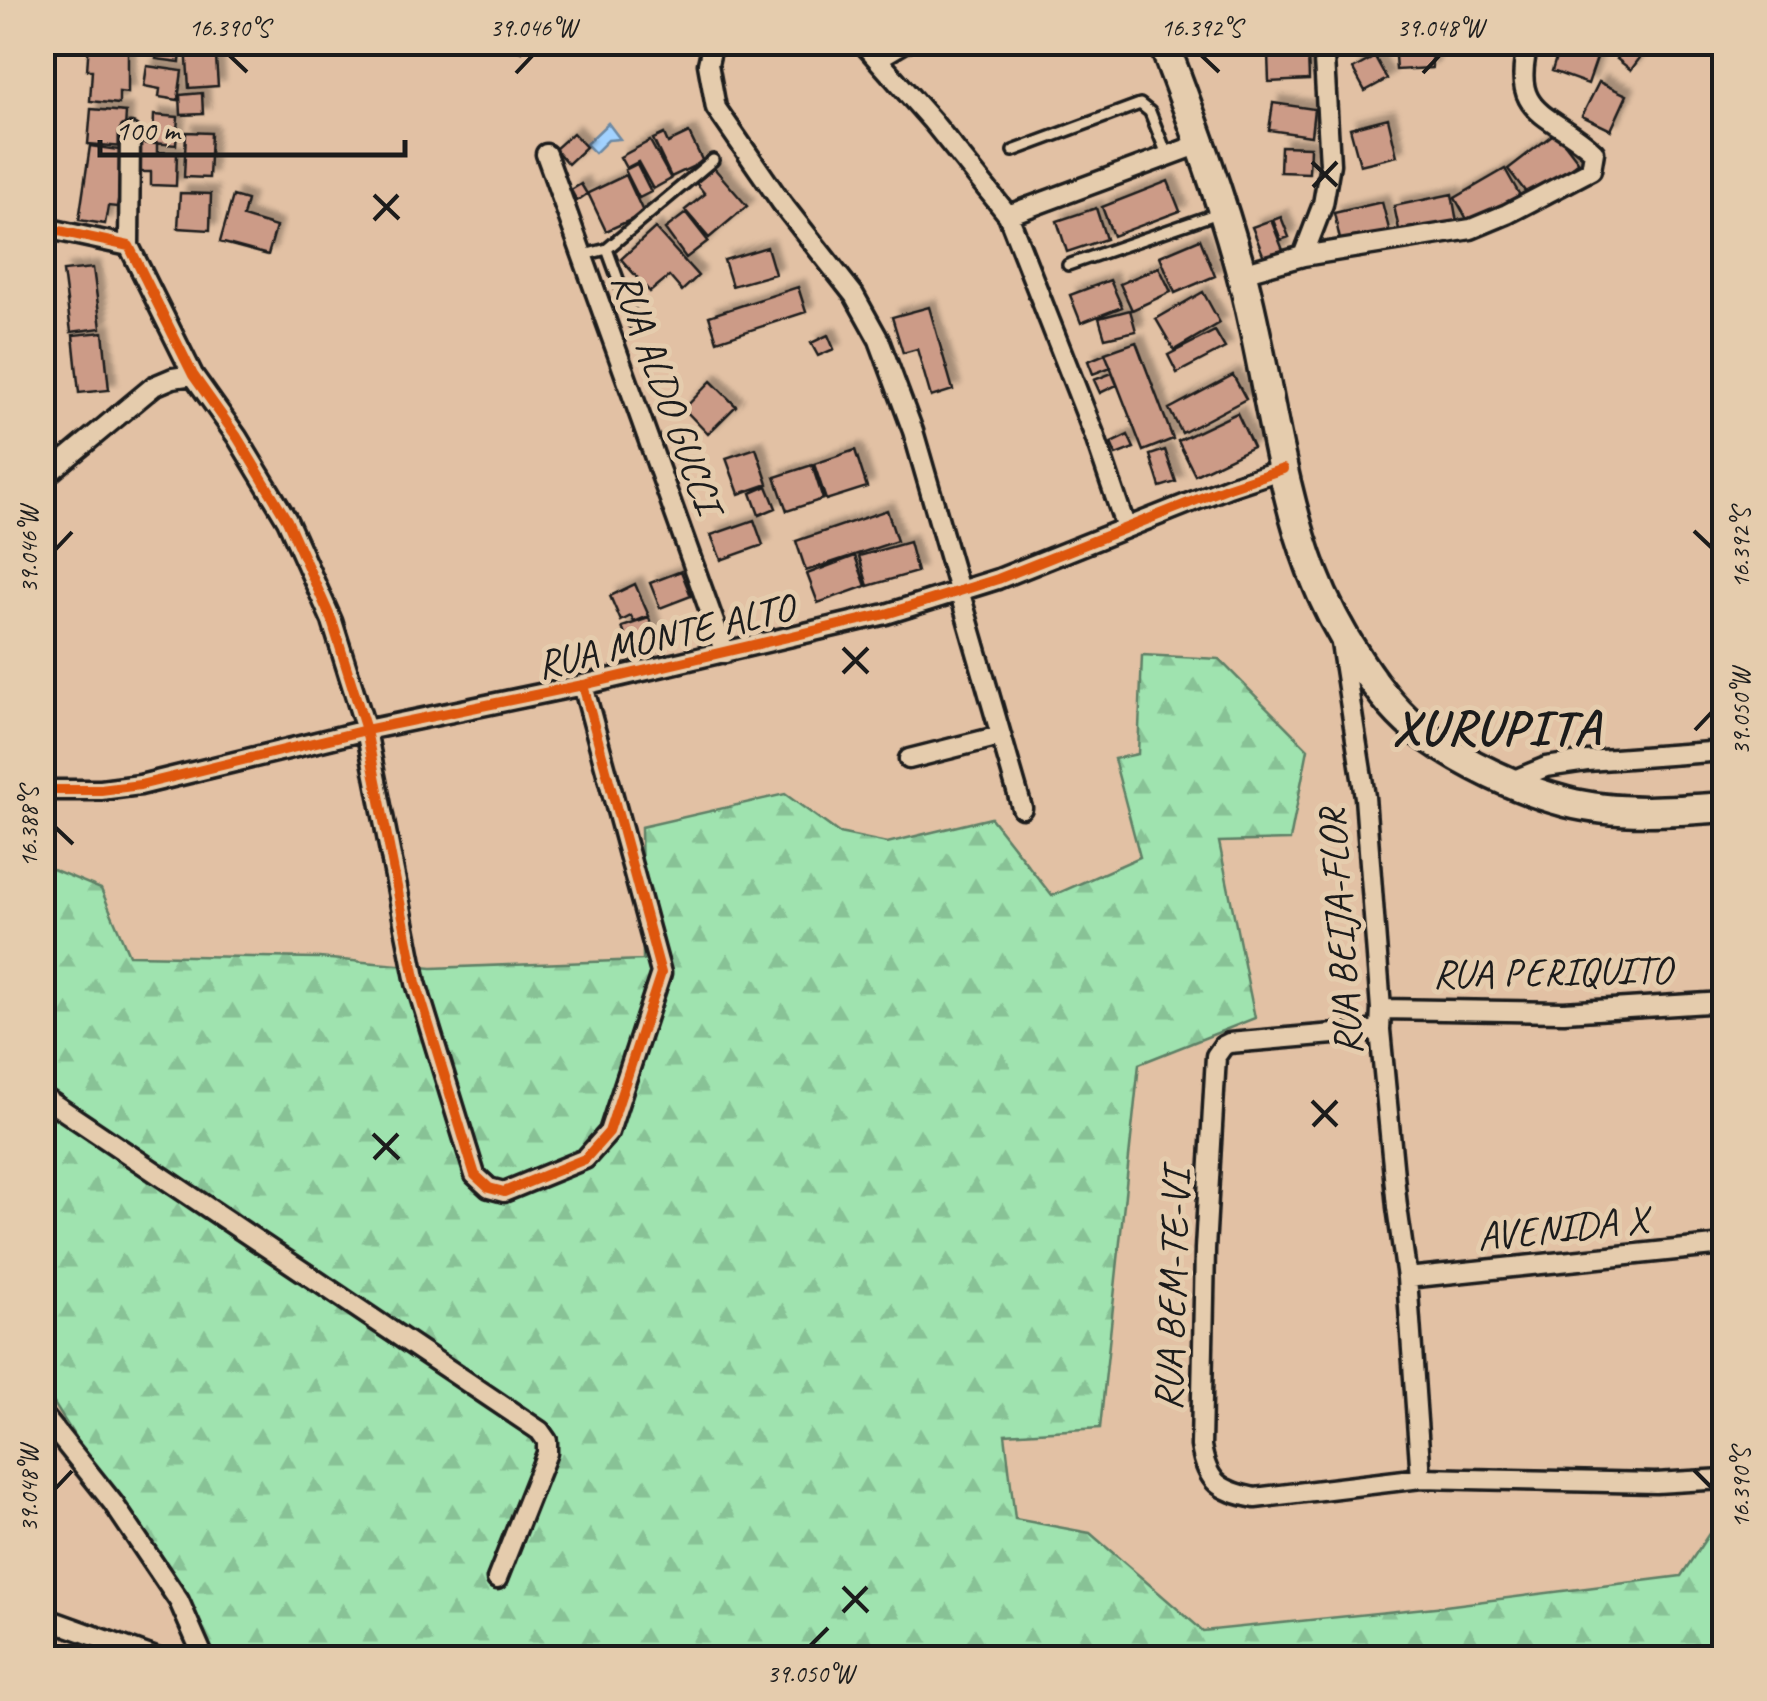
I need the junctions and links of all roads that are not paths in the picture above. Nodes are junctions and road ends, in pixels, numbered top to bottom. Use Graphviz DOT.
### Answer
graph roads {
  1 [pos="713,42"];
  2 [pos="862,42"];
  3 [pos="914,42"];
  4 [pos="1163,42"];
  5 [pos="1323,42"];
  6 [pos="1530,42"];
  7 [pos="880,62"];
  8 [pos="130,134"];
  9 [pos="1200,144"];
  10 [pos="1013,152"];
  11 [pos="546,154"];
  12 [pos="1168,157"];
  13 [pos="713,160"];
  14 [pos="1222,212"];
  15 [pos="1008,214"];
  16 [pos="50,230"];
  17 [pos="129,246"];
  18 [pos="606,248"];
  19 [pos="582,256"];
  20 [pos="1303,256"];
  21 [pos="1068,265"];
  22 [pos="1242,273"];
  23 [pos="634,323"];
  24 [pos="193,375"];
  25 [pos="1283,469"];
  26 [pos="42,479"];
  27 [pos="1126,528"];
  28 [pos="958,592"];
  29 [pos="1338,622"];
  30 [pos="725,653"];
  31 [pos="583,685"];
  32 [pos="366,730"];
  33 [pos="1000,736"];
  34 [pos="1724,751"];
  35 [pos="909,759"];
  36 [pos="1509,782"];
  37 [pos="42,790"];
  38 [pos="1724,806"];
  39 [pos="1022,808"];
  40 [pos="1724,1002"];
  41 [pos="1382,1009"];
  42 [pos="1380,1030"];
  43 [pos="42,1096"];
  44 [pos="1724,1245"];
  45 [pos="1407,1278"];
  46 [pos="42,1414"];
  47 [pos="1421,1478"];
  48 [pos="1724,1479"];
  49 [pos="497,1579"];
  50 [pos="42,1617"];
  51 [pos="156,1658"];
  52 [pos="204,1658"];
  1 -- 28 [label="street"];
  2 -- 7 [label="street"];
  3 -- 7 [label="lane"];
  4 -- 9 [label="main road"];
  5 -- 20 [label="street"];
  6 -- 20 [label="street"];
  7 -- 15 [label="street"];
  8 -- 17 [label="street"];
  9 -- 12 [label="street"];
  9 -- 14 [label="main road"];
  10 -- 12 [label="lane"];
  11 -- 19 [label="street, RUA ALDO GUCCI"];
  12 -- 15 [label="street"];
  13 -- 18 [label="lane"];
  14 -- 21 [label="lane"];
  14 -- 22 [label="main road"];
  15 -- 27 [label="street"];
  16 -- 17 [label="street"];
  17 -- 24 [label="street"];
  18 -- 19 [label="lane"];
  18 -- 23 [label="lane"];
  19 -- 30 [label="street, RUA ALDO GUCCI"];
  20 -- 22 [label="street"];
  22 -- 25 [label="main road"];
  24 -- 26 [label="street"];
  24 -- 32 [label="street"];
  25 -- 27 [label="street, RUA MONTE ALTO"];
  25 -- 29 [label="main road"];
  27 -- 28 [label="street, RUA MONTE ALTO"];
  28 -- 30 [label="street, RUA MONTE ALTO"];
  28 -- 33 [label="street"];
  29 -- 36 [label="main road"];
  29 -- 41 [label="street, RUA BEIJA-FLOR"];
  30 -- 31 [label="street, RUA MONTE ALTO"];
  31 -- 32 [label="street, RUA MONTE ALTO"];
  31 -- 32 [label="street"];
  32 -- 37 [label="street, RUA MONTE ALTO"];
  33 -- 35 [label="street"];
  33 -- 39 [label="street"];
  34 -- 36 [label="street"];
  36 -- 38 [label="main road"];
  40 -- 41 [label="street, RUA PERIQUITO"];
  41 -- 42 [label="street, RUA BEIJA-FLOR"];
  42 -- 45 [label="street, RUA BEIJA-FLOR"];
  42 -- 47 [label="street, RUA BEM-TE-VI"];
  43 -- 49 [label="street"];
  44 -- 45 [label="street, AVENIDA X"];
  45 -- 47 [label="street, RUA BEIJA-FLOR"];
  46 -- 52 [label="street"];
  47 -- 48 [label="street"];
  50 -- 51 [label="street"];
}
